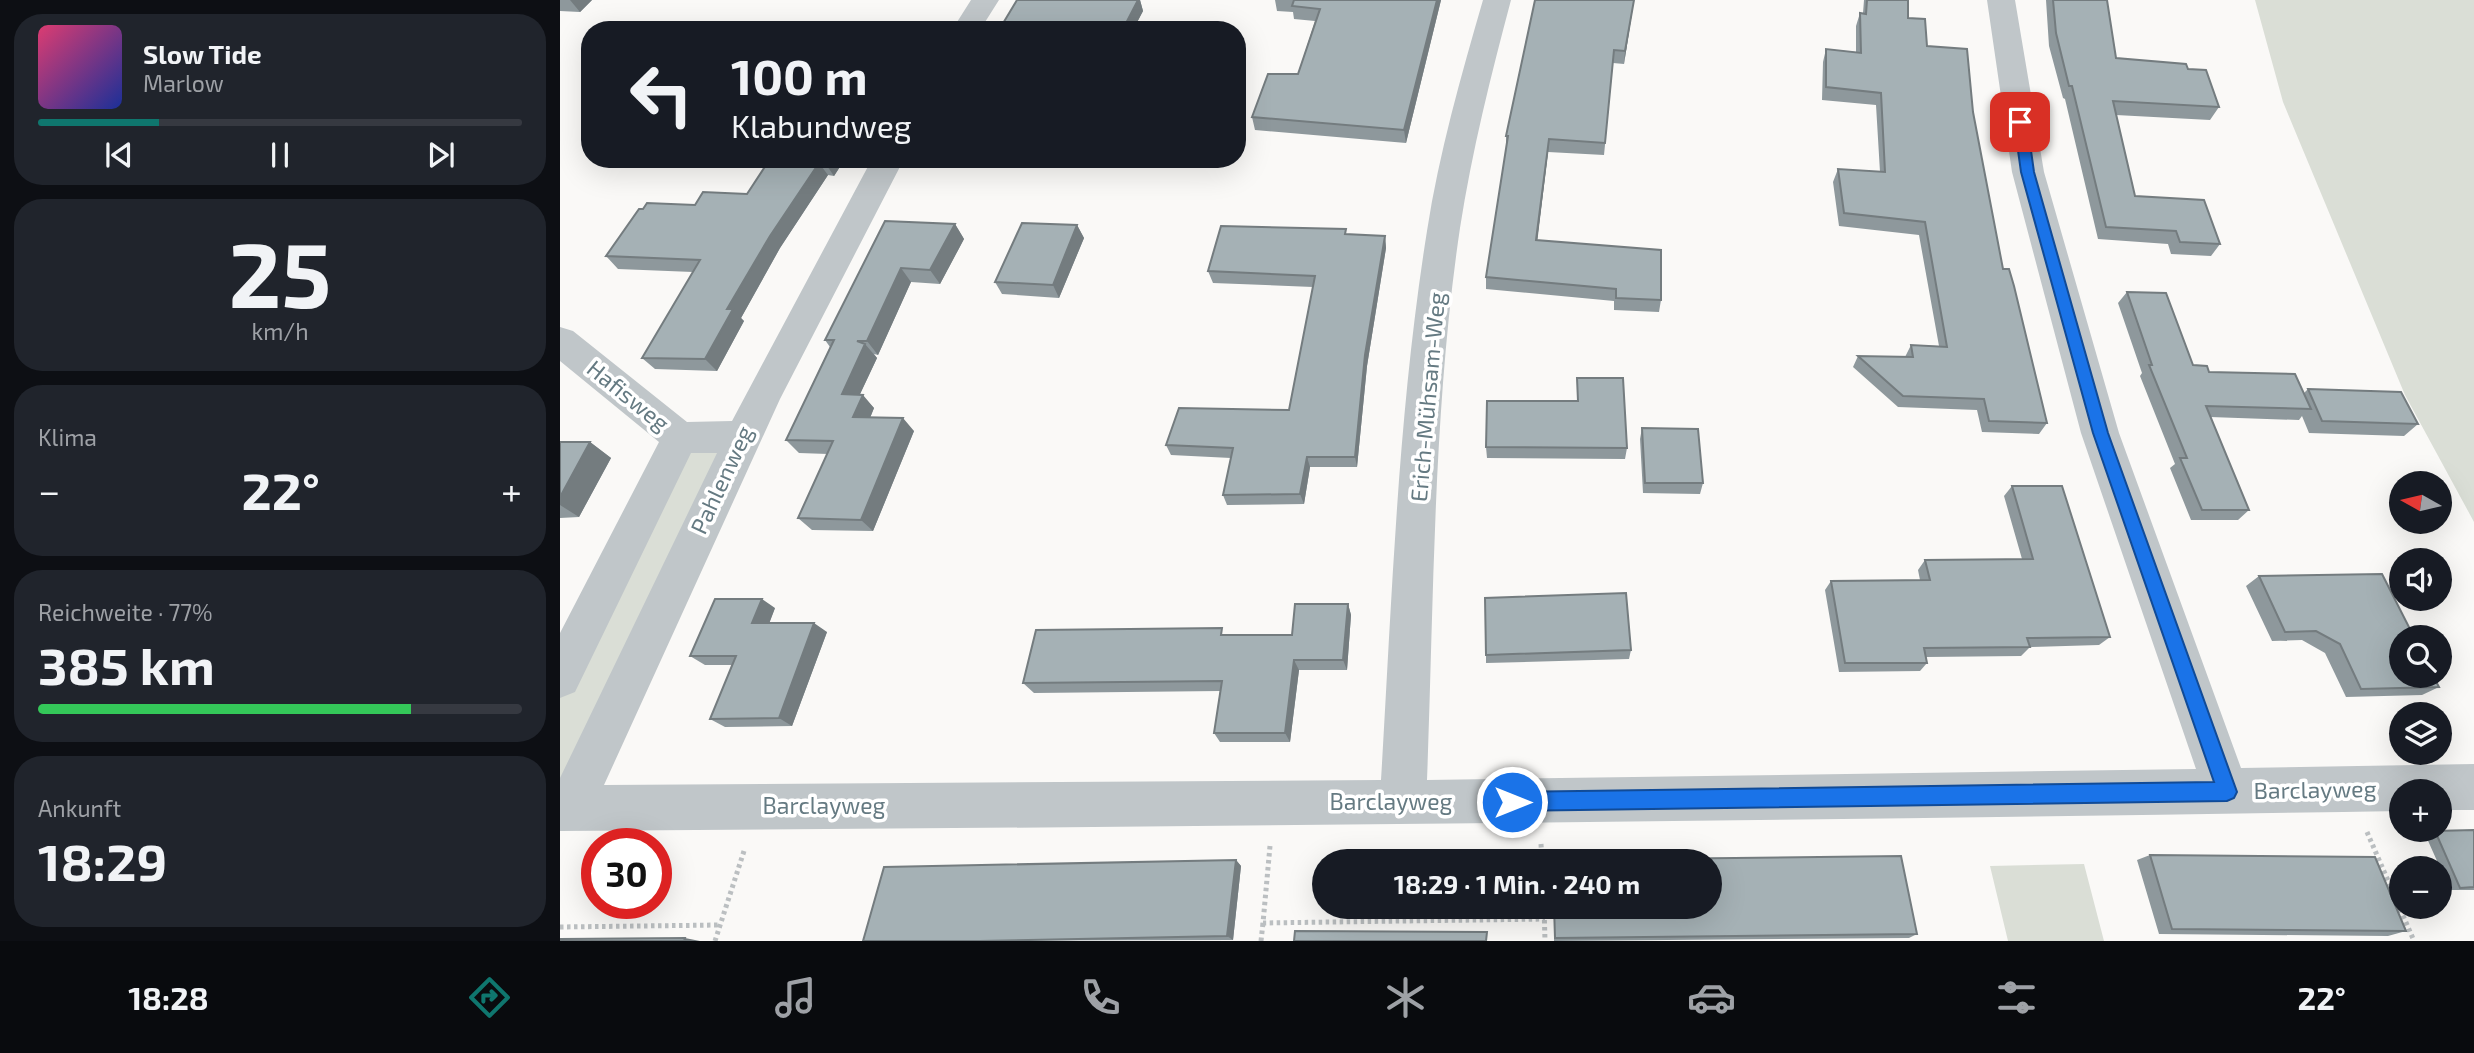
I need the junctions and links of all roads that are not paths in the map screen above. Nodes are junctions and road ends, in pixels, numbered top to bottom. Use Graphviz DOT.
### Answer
graph roads {
  1 [pos="985,0"];
  2 [pos="1497,0"];
  3 [pos="2001,0"];
  4 [pos="971,21"];
  5 [pos="883,168"];
  6 [pos="560,341"];
  7 [pos="742,436"];
  8 [pos="680,438"];
  9 [pos="560,677"];
  10 [pos="2474,787"];
  11 [pos="2227,792"];
  12 [pos="1403,801"];
  13 [pos="565,808"];
  1 -- 4 [label="street"];
  2 -- 12 [label="street, Erich-Mühsam-Weg"];
  3 -- 11 [label="street"];
  5 -- 7 [label="street, Pahlenweg"];
  6 -- 8 [label="street, Hafisweg"];
  7 -- 8 [label="street, Hafisweg"];
  7 -- 13 [label="street, Pahlenweg"];
  8 -- 9 [label="street"];
  10 -- 11 [label="street, Barclayweg"];
  11 -- 12 [label="street, Barclayweg"];
  12 -- 13 [label="street, Barclayweg"];
}
